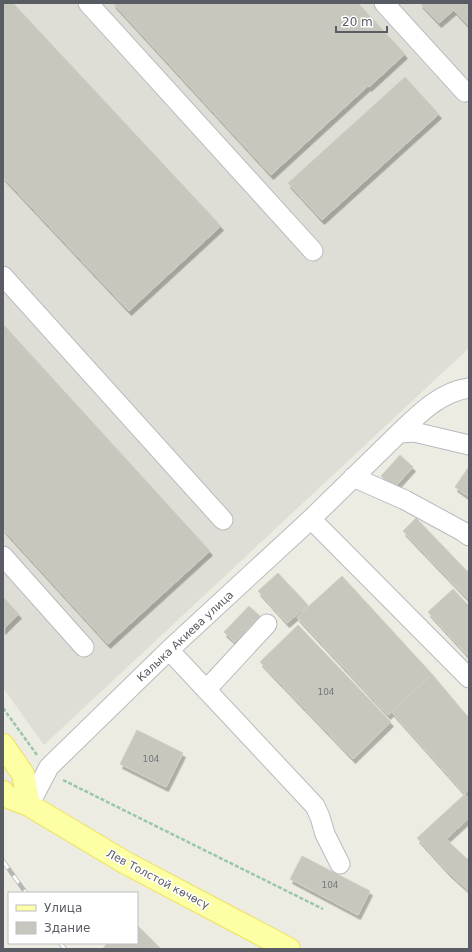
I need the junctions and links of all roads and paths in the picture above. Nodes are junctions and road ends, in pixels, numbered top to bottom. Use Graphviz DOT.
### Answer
graph roads {
  1 [pos="88,3"];
  2 [pos="384,3"];
  3 [pos="465,92"];
  4 [pos="313,251"];
  5 [pos="3,276"];
  6 [pos="469,388"];
  7 [pos="399,433"];
  8 [pos="469,445"];
  9 [pos="353,478"];
  10 [pos="311,519"];
  11 [pos="222,520"];
  12 [pos="469,536"];
  13 [pos="3,556"];
  14 [pos="267,624"];
  15 [pos="84,647"];
  16 [pos="169,650"];
  17 [pos="469,678"];
  18 [pos="206,690"];
  19 [pos="3,708"];
  20 [pos="3,745"];
  21 [pos="39,758"];
  22 [pos="61,778"];
  23 [pos="3,792"];
  24 [pos="29,805"];
  25 [pos="340,864"];
  26 [pos="323,909"];
  27 [pos="289,949"];
  1 -- 4 [label="lane"];
  2 -- 3 [label="lane"];
  5 -- 11 [label="lane"];
  6 -- 7 [label="lane, Калыка Акиева улица"];
  7 -- 8 [label="lane"];
  7 -- 9 [label="lane, Калыка Акиева улица"];
  9 -- 10 [label="lane, Калыка Акиева улица"];
  9 -- 12 [label="lane"];
  10 -- 16 [label="lane, Калыка Акиева улица"];
  10 -- 17 [label="lane"];
  13 -- 15 [label="lane"];
  14 -- 18 [label="lane"];
  16 -- 18 [label="lane"];
  16 -- 24 [label="lane, Калыка Акиева улица"];
  18 -- 25 [label="lane"];
  19 -- 21 [label="path"];
  20 -- 24 [label="main road"];
  22 -- 26 [label="path"];
  23 -- 24 [label="main road, Лев Толстой көчөсү"];
  24 -- 27 [label="main road, Лев Толстой көчөсү"];
}
